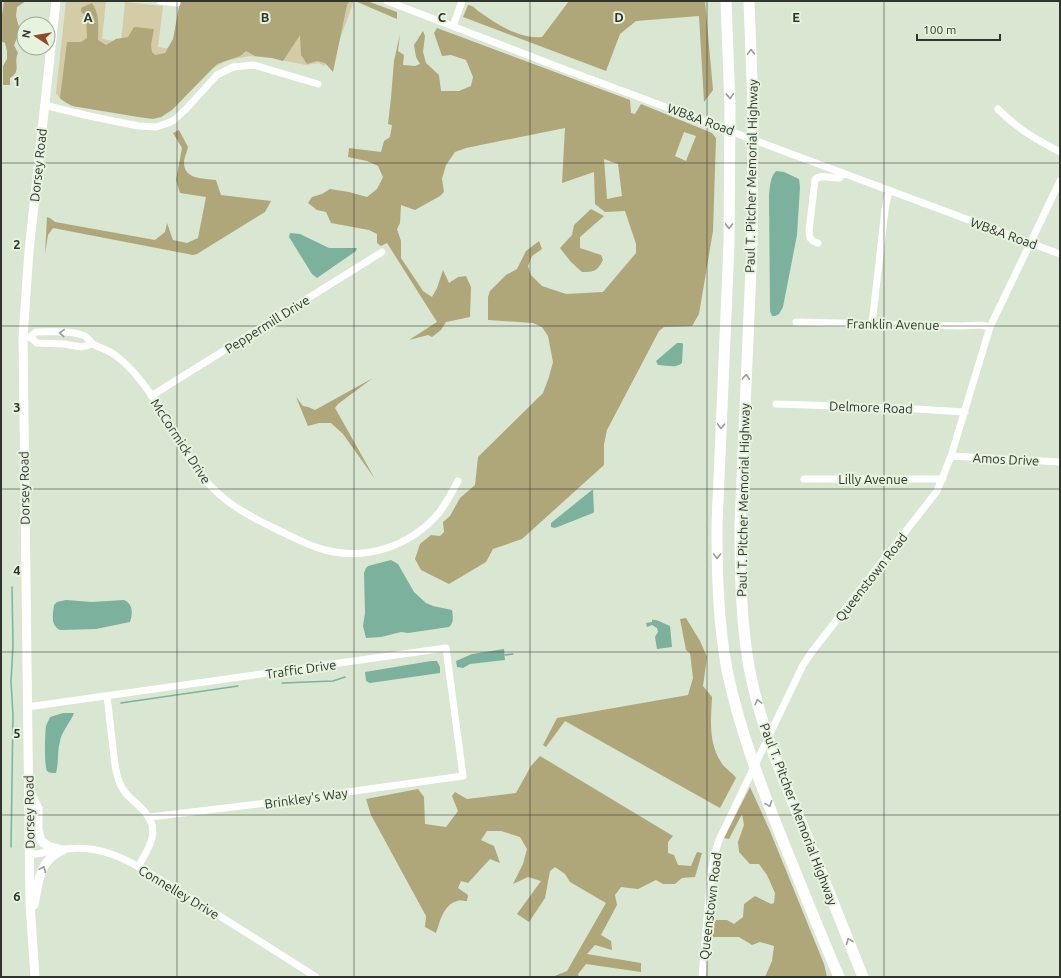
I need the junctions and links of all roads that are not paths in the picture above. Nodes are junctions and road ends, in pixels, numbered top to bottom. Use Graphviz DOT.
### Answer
graph roads {
  1 [pos="56,1"];
  2 [pos="160,1"];
  3 [pos="387,1"];
  4 [pos="462,1"];
  5 [pos="726,1"];
  6 [pos="749,1"];
  7 [pos="177,3"];
  8 [pos="453,26"];
  9 [pos="318,84"];
  10 [pos="44,105"];
  11 [pos="998,109"];
  12 [pos="1060,152"];
  13 [pos="842,173"];
  14 [pos="1060,180"];
  15 [pos="889,190"];
  16 [pos="818,242"];
  17 [pos="1031,243"];
  18 [pos="382,252"];
  19 [pos="1060,254"];
  20 [pos="796,322"];
  21 [pos="872,324"];
  22 [pos="990,327"];
  23 [pos="26,337"];
  24 [pos="92,344"];
  25 [pos="151,396"];
  26 [pos="776,404"];
  27 [pos="965,412"];
  28 [pos="951,456"];
  29 [pos="1060,462"];
  30 [pos="804,479"];
  31 [pos="943,479"];
  32 [pos="458,481"];
  33 [pos="107,696"];
  34 [pos="27,708"];
  35 [pos="463,776"];
  36 [pos="28,789"];
  37 [pos="150,817"];
  38 [pos="63,850"];
  39 [pos="29,855"];
  40 [pos="138,867"];
  41 [pos="31,920"];
  42 [pos="35,977"];
  43 [pos="316,977"];
  44 [pos="702,977"];
  45 [pos="838,977"];
  46 [pos="863,977"];
  1 -- 10 [label="main road, Dorsey Road"];
  2 -- 7 [label="street"];
  3 -- 8 [label="street, WB&A Road"];
  4 -- 8 [label="street"];
  5 -- 45 [label="highway, Paul T. Pitcher Memorial Highway, one-way"];
  46 -- 6 [label="highway, Paul T. Pitcher Memorial Highway, one-way"];
  8 -- 13 [label="street, WB&A Road"];
  9 -- 10 [label="street"];
  10 -- 23 [label="main road, Dorsey Road"];
  11 -- 12 [label="street"];
  13 -- 15 [label="street, WB&A Road"];
  13 -- 16 [label="street"];
  14 -- 17 [label="street, Queenstown Road"];
  15 -- 17 [label="street, WB&A Road"];
  15 -- 21 [label="street"];
  17 -- 19 [label="street, WB&A Road"];
  17 -- 22 [label="street, Queenstown Road"];
  18 -- 25 [label="street, Peppermill Drive"];
  20 -- 21 [label="street, Franklin Avenue"];
  21 -- 22 [label="street, Franklin Avenue"];
  22 -- 27 [label="street, Queenstown Road"];
  23 -- 24 [label="street, McCormick Drive"];
  24 -- 23 [label="street, McCormick Drive, one-way"];
  23 -- 34 [label="main road, Dorsey Road"];
  24 -- 25 [label="street, McCormick Drive"];
  25 -- 32 [label="street, McCormick Drive"];
  26 -- 27 [label="street, Delmore Road"];
  27 -- 28 [label="street, Queenstown Road"];
  28 -- 29 [label="street, Amos Drive"];
  28 -- 31 [label="street, Queenstown Road"];
  30 -- 31 [label="street, Lilly Avenue"];
  31 -- 44 [label="street, Queenstown Road"];
  33 -- 34 [label="street, Traffic Drive"];
  33 -- 35 [label="street, Traffic Drive"];
  33 -- 37 [label="street"];
  34 -- 36 [label="main road, Dorsey Road"];
  35 -- 37 [label="street, Brinkley's Way"];
  36 -- 38 [label="main road"];
  36 -- 39 [label="main road, Dorsey Road"];
  37 -- 40 [label="street"];
  38 -- 39 [label="street, Connelley Drive"];
  38 -- 40 [label="street, Connelley Drive"];
  41 -- 38 [label="main road, one-way"];
  39 -- 41 [label="main road, Dorsey Road"];
  40 -- 43 [label="street, Connelley Drive"];
  41 -- 42 [label="main road, Dorsey Road"];
}
